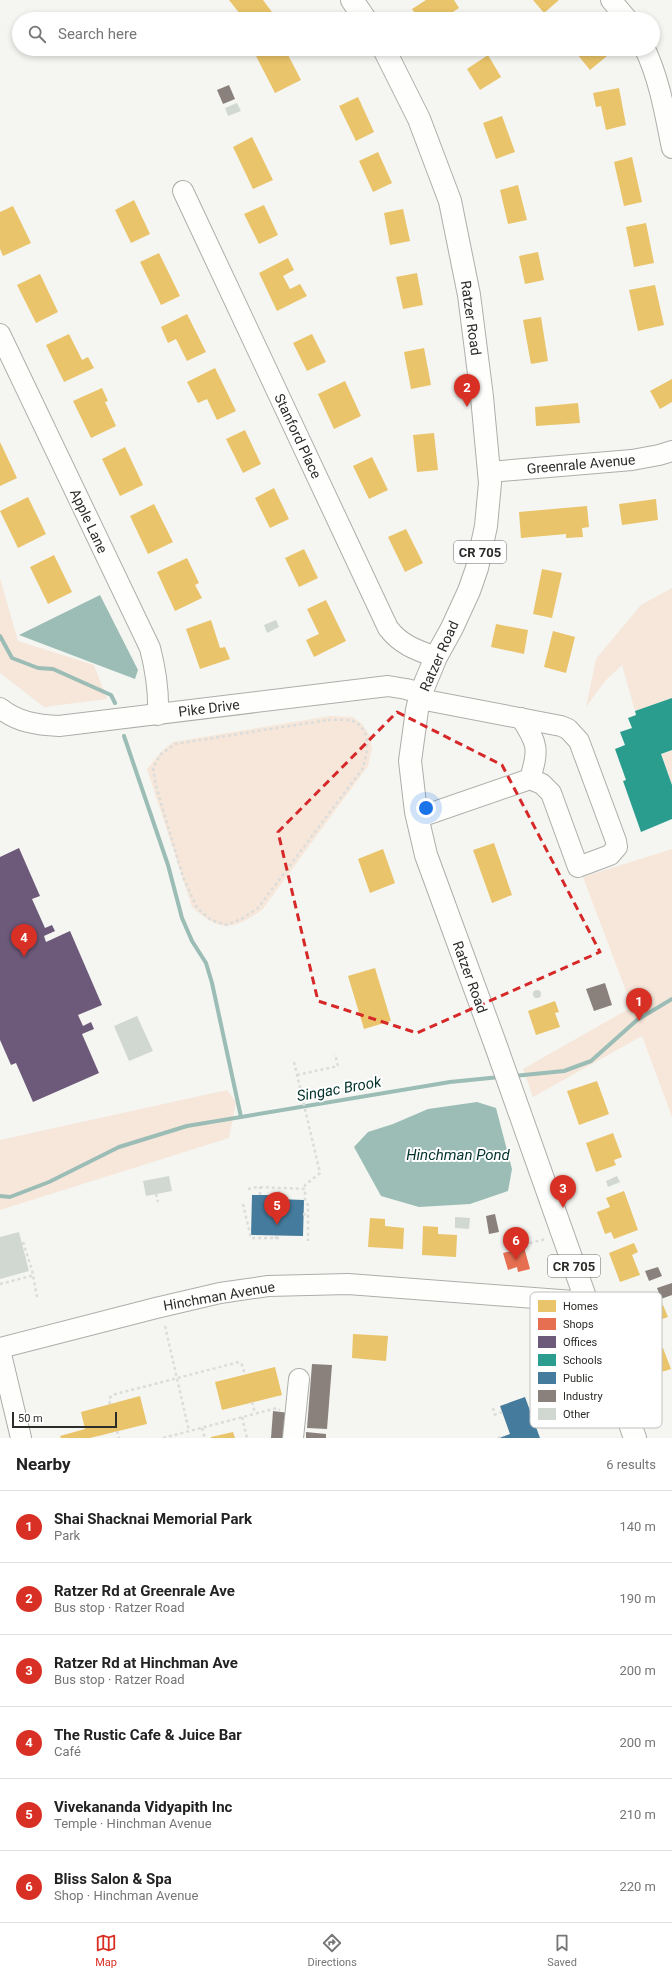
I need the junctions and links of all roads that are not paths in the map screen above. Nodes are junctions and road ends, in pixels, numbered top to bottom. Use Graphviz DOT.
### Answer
graph roads {
  1 [pos="352,0"];
  2 [pos="611,0"];
  3 [pos="360,12"];
  4 [pos="620,12"];
  5 [pos="388,56"];
  6 [pos="648,56"];
  7 [pos="671,138"];
  8 [pos="183,191"];
  9 [pos="0,334"];
  10 [pos="672,451"];
  11 [pos="489,472"];
  12 [pos="436,657"];
  13 [pos="420,696"];
  14 [pos="0,708"];
  15 [pos="158,715"];
  16 [pos="521,718"];
  17 [pos="530,779"];
  18 [pos="417,818"];
  19 [pos="583,1292"];
  20 [pos="530,1298"];
  21 [pos="0,1349"];
  22 [pos="299,1379"];
  23 [pos="631,1428"];
  24 [pos="21,1438"];
  25 [pos="293,1438"];
  26 [pos="635,1438"];
  1 -- 3 [label="main road"];
  2 -- 4 [label="street"];
  5 -- 11 [label="main road, Ratzer Road / CR 705"];
  6 -- 7 [label="street"];
  8 -- 12 [label="street, Stanford Place"];
  9 -- 15 [label="street, Apple Lane"];
  10 -- 11 [label="street, Greenrale Avenue"];
  11 -- 12 [label="main road, Ratzer Road / CR 705"];
  12 -- 13 [label="main road, Ratzer Road / CR 705"];
  13 -- 15 [label="street, Pike Drive"];
  13 -- 16 [label="street, Pike Drive"];
  13 -- 18 [label="main road, Ratzer Road / CR 705"];
  14 -- 15 [label="street, Pike Drive"];
  16 -- 17 [label="street"];
  16 -- 17 [label="street, Pike Drive"];
  17 -- 18 [label="street"];
  18 -- 19 [label="main road, Ratzer Road / CR 705"];
  20 -- 21 [label="street, Hinchman Avenue"];
  21 -- 24 [label="street"];
  22 -- 25 [label="street"];
  23 -- 26 [label="main road, Ratzer Road / CR 705"];
}
